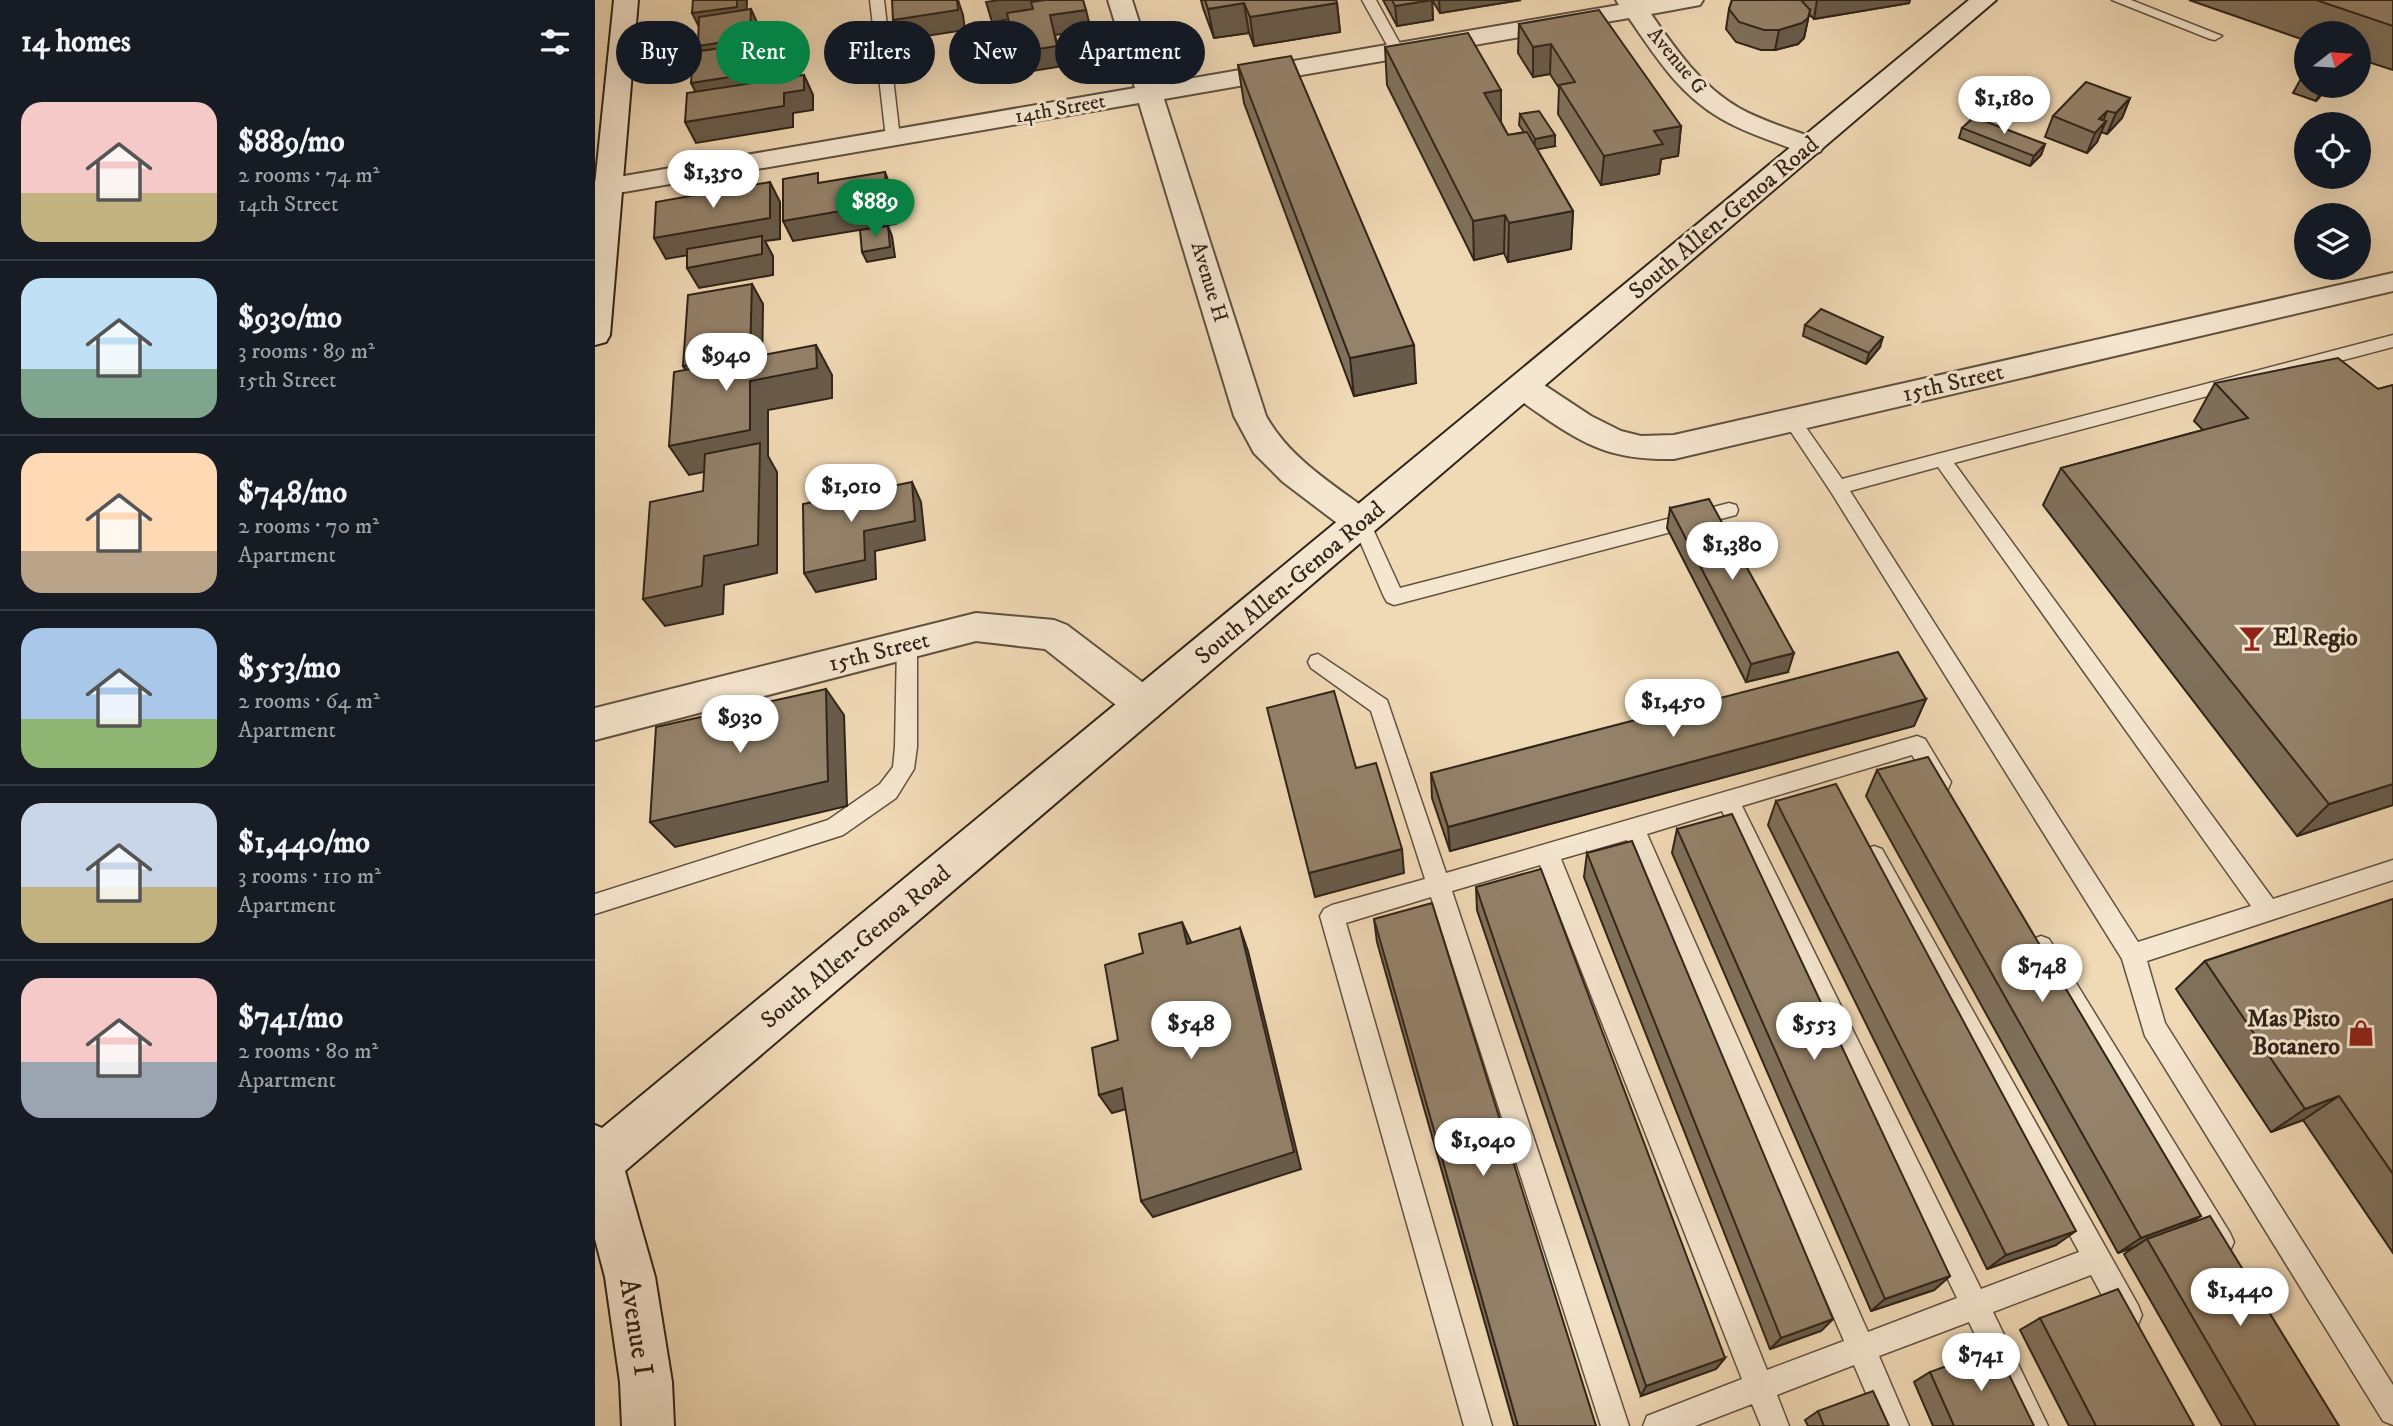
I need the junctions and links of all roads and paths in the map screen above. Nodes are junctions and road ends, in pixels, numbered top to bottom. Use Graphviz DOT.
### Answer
graph roads {
  1 [pos="626,0"];
  2 [pos="877,0"];
  3 [pos="1121,0"];
  4 [pos="1369,0"];
  5 [pos="1691,0"];
  6 [pos="1985,0"];
  7 [pos="2119,0"];
  8 [pos="1632,5"];
  9 [pos="2215,36"];
  10 [pos="1397,51"];
  11 [pos="1152,94"];
  12 [pos="893,138"];
  13 [pos="1810,146"];
  14 [pos="602,188"];
  15 [pos="2393,282"];
  16 [pos="595,335"];
  17 [pos="2393,341"];
  18 [pos="1524,387"];
  19 [pos="1792,420"];
  20 [pos="1942,460"];
  21 [pos="1838,487"];
  22 [pos="1729,510"];
  23 [pos="1361,523"];
  24 [pos="907,645"];
  25 [pos="1318,662"];
  26 [pos="1145,705"];
  27 [pos="595,724"];
  28 [pos="1828,771"];
  29 [pos="1841,796"];
  30 [pos="1728,800"];
  31 [pos="1953,803"];
  32 [pos="1633,828"];
  33 [pos="1861,832"];
  34 [pos="1547,853"];
  35 [pos="2393,870"];
  36 [pos="1437,885"];
  37 [pos="595,905"];
  38 [pos="2268,911"];
  39 [pos="2025,921"];
  40 [pos="2133,955"];
  41 [pos="597,1158"];
  42 [pos="2098,1259"];
  43 [pos="2234,1262"];
  44 [pos="1975,1305"];
  45 [pos="2137,1331"];
  46 [pos="1861,1348"];
  47 [pos="1759,1387"];
  48 [pos="2393,1411"];
  49 [pos="648,1426"];
  50 [pos="1478,1426"];
  51 [pos="1615,1426"];
  52 [pos="1657,1426"];
  53 [pos="1775,1426"];
  54 [pos="1895,1426"];
  55 [pos="2034,1426"];
  1 -- 14 [label="street"];
  2 -- 12 [label="lane"];
  3 -- 11 [label="street, Avenue H"];
  4 -- 10 [label="lane"];
  5 -- 8 [label="street, 14th Street"];
  6 -- 13 [label="street, South Allen-Genoa Road"];
  7 -- 9 [label="lane"];
  8 -- 10 [label="street, 14th Street"];
  8 -- 13 [label="street, Avenue G"];
  10 -- 11 [label="street, 14th Street"];
  11 -- 12 [label="street, 14th Street"];
  11 -- 23 [label="street, Avenue H"];
  12 -- 14 [label="street, 14th Street"];
  13 -- 18 [label="street, South Allen-Genoa Road"];
  14 -- 16 [label="street"];
  15 -- 19 [label="street, 15th Street"];
  17 -- 20 [label="lane"];
  18 -- 19 [label="street, 15th Street"];
  18 -- 23 [label="street, South Allen-Genoa Road"];
  19 -- 21 [label="lane"];
  20 -- 21 [label="lane"];
  20 -- 38 [label="lane"];
  21 -- 40 [label="lane"];
  22 -- 23 [label="lane"];
  23 -- 26 [label="street, South Allen-Genoa Road"];
  24 -- 26 [label="street, 15th Street"];
  24 -- 27 [label="street, 15th Street"];
  24 -- 37 [label="lane"];
  25 -- 36 [label="lane"];
  26 -- 41 [label="street, South Allen-Genoa Road"];
  28 -- 29 [label="lane"];
  28 -- 30 [label="lane"];
  28 -- 31 [label="lane"];
  30 -- 32 [label="lane"];
  30 -- 44 [label="lane"];
  32 -- 34 [label="lane"];
  32 -- 46 [label="lane"];
  33 -- 42 [label="lane"];
  34 -- 36 [label="lane"];
  34 -- 47 [label="lane"];
  35 -- 38 [label="lane"];
  36 -- 50 [label="lane"];
  36 -- 51 [label="lane"];
  38 -- 40 [label="lane"];
  39 -- 43 [label="lane"];
  40 -- 48 [label="lane"];
  41 -- 49 [label="street, Avenue I"];
  42 -- 44 [label="lane"];
  42 -- 45 [label="lane"];
  44 -- 46 [label="lane"];
  44 -- 55 [label="lane"];
  46 -- 47 [label="lane"];
  46 -- 54 [label="lane"];
  47 -- 52 [label="lane"];
  47 -- 53 [label="lane"];
}
